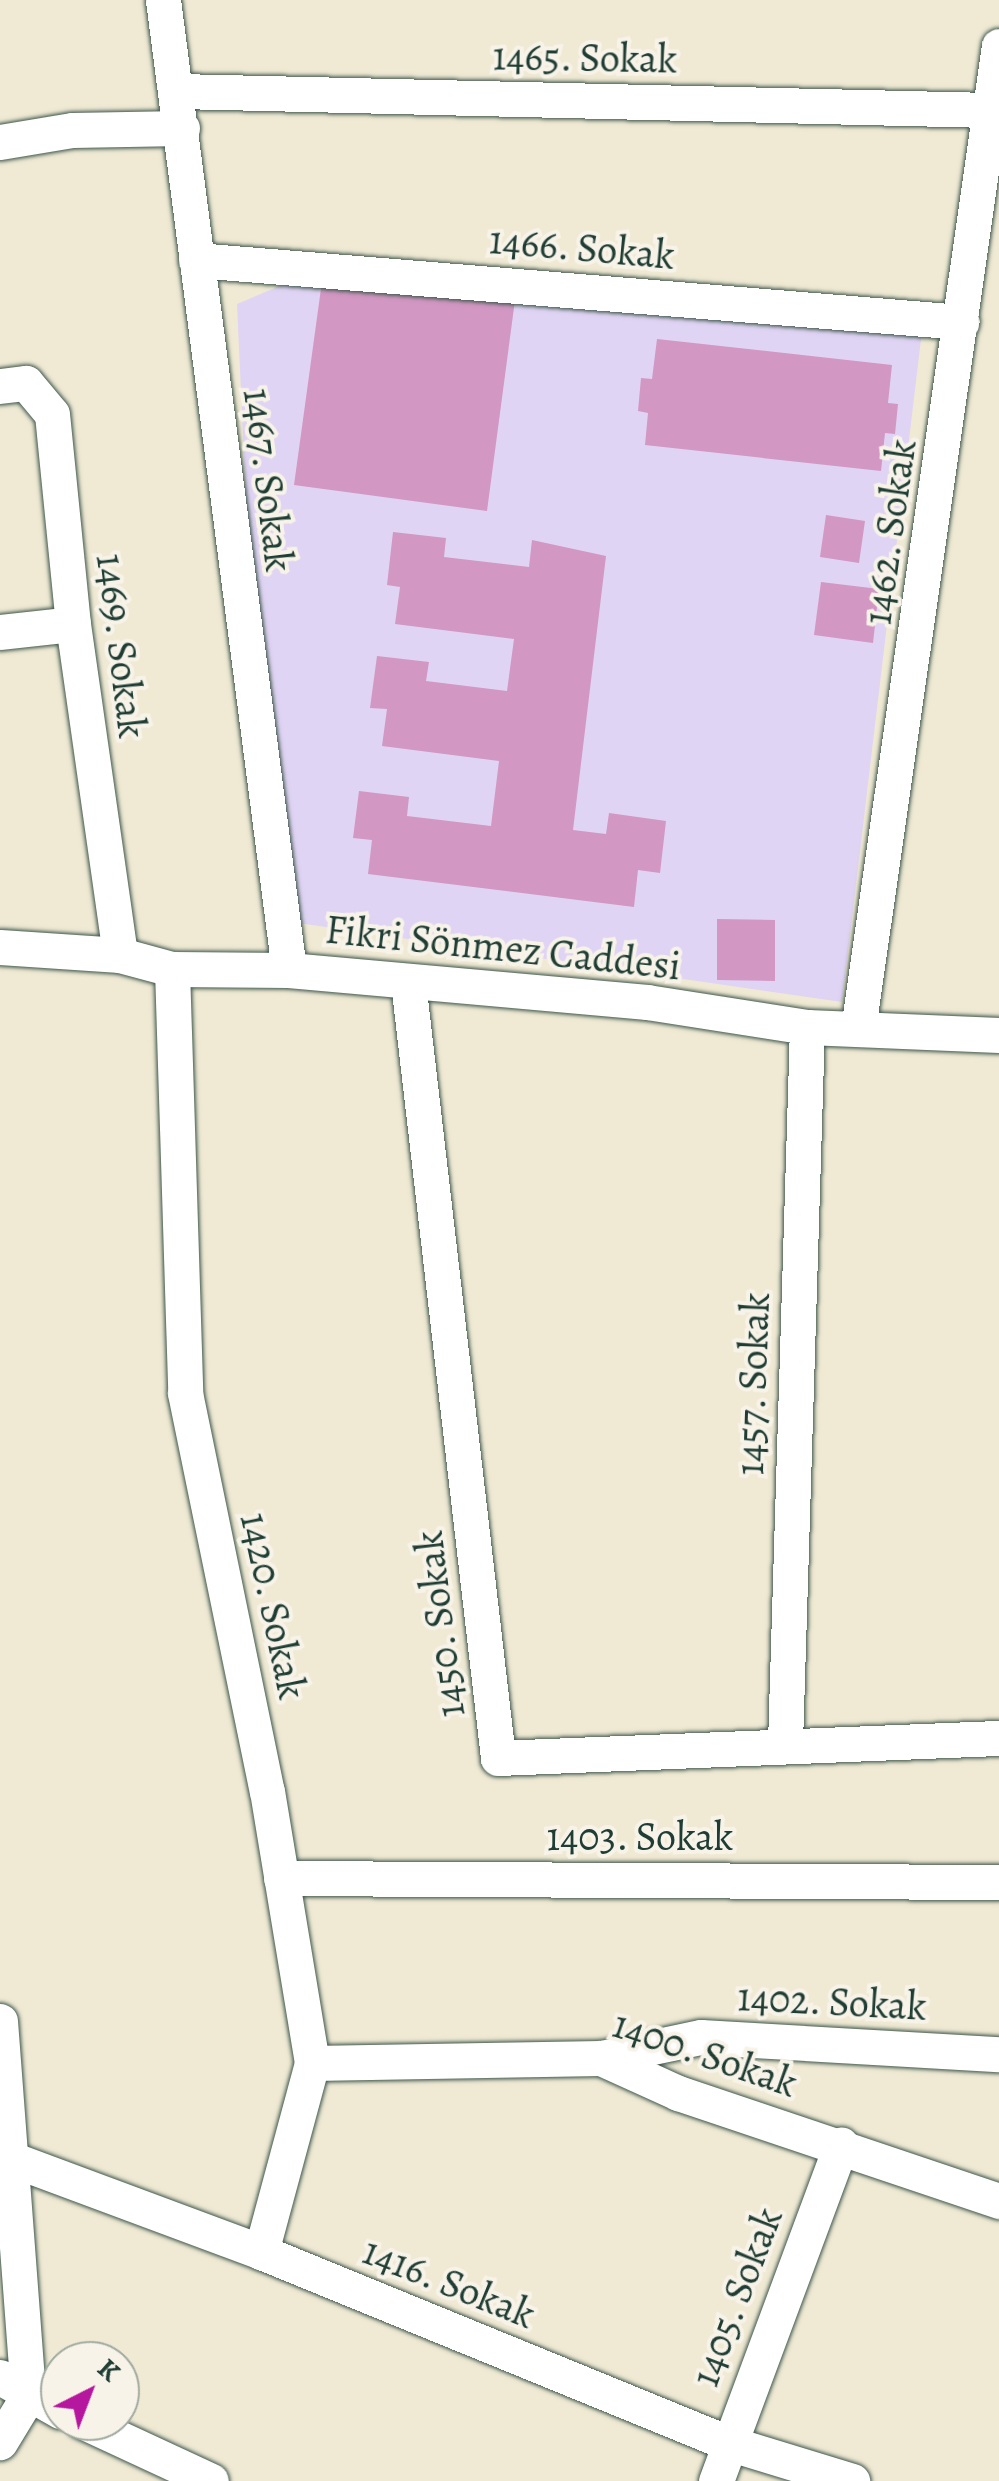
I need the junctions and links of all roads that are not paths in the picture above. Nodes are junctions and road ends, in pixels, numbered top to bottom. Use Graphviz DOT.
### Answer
graph roads {
  1 [pos="163,0"];
  2 [pos="999,46"];
  3 [pos="178,91"];
  4 [pos="990,110"];
  5 [pos="182,128"];
  6 [pos="0,142"];
  7 [pos="987,224"];
  8 [pos="196,260"];
  9 [pos="962,322"];
  10 [pos="0,386"];
  11 [pos="73,624"];
  12 [pos="0,632"];
  13 [pos="0,947"];
  14 [pos="120,955"];
  15 [pos="172,968"];
  16 [pos="289,970"];
  17 [pos="408,982"];
  18 [pos="807,1027"];
  19 [pos="858,1029"];
  20 [pos="999,1035"];
  21 [pos="999,1738"];
  22 [pos="784,1743"];
  23 [pos="281,1878"];
  24 [pos="999,1882"];
  25 [pos="0,2021"];
  26 [pos="999,2054"];
  27 [pos="602,2058"];
  28 [pos="312,2063"];
  29 [pos="841,2144"];
  30 [pos="14,2160"];
  31 [pos="999,2201"];
  32 [pos="261,2252"];
  33 [pos="29,2395"];
  34 [pos="124,2441"];
  35 [pos="0,2442"];
  36 [pos="728,2443"];
  37 [pos="203,2479"];
  38 [pos="716,2481"];
  39 [pos="852,2481"];
  1 -- 3 [label="street, 1467. Sokak"];
  2 -- 4 [label="street, 1462. Sokak"];
  3 -- 4 [label="street, 1465. Sokak"];
  3 -- 5 [label="street, 1467. Sokak"];
  4 -- 7 [label="street, 1462. Sokak"];
  5 -- 6 [label="street"];
  5 -- 8 [label="street, 1467. Sokak"];
  7 -- 9 [label="street, 1462. Sokak"];
  8 -- 9 [label="street, 1466. Sokak"];
  8 -- 16 [label="street, 1467. Sokak"];
  9 -- 19 [label="street, 1462. Sokak"];
  10 -- 11 [label="street, 1469. Sokak"];
  11 -- 12 [label="street"];
  11 -- 14 [label="street, 1469. Sokak"];
  13 -- 14 [label="street, Fikri Sönmez Caddesi"];
  14 -- 15 [label="street, Fikri Sönmez Caddesi"];
  15 -- 16 [label="street, Fikri Sönmez Caddesi"];
  15 -- 23 [label="street, 1420. Sokak"];
  16 -- 17 [label="street, Fikri Sönmez Caddesi"];
  17 -- 18 [label="street, Fikri Sönmez Caddesi"];
  17 -- 22 [label="street, 1450. Sokak"];
  18 -- 19 [label="street, Fikri Sönmez Caddesi"];
  18 -- 22 [label="street, 1457. Sokak"];
  19 -- 20 [label="street, Fikri Sönmez Caddesi"];
  21 -- 22 [label="street, 1450. Sokak"];
  23 -- 24 [label="street, 1403. Sokak"];
  23 -- 28 [label="street, 1420. Sokak"];
  25 -- 30 [label="street"];
  26 -- 27 [label="street, 1402. Sokak"];
  27 -- 28 [label="street, 1400. Sokak"];
  27 -- 29 [label="street, 1400. Sokak"];
  28 -- 32 [label="street, 1420. Sokak"];
  29 -- 31 [label="street, 1400. Sokak"];
  29 -- 36 [label="street, 1405. Sokak"];
  30 -- 32 [label="street, 1416. Sokak"];
  30 -- 33 [label="street"];
  32 -- 36 [label="street, 1416. Sokak"];
  33 -- 35 [label="street"];
  34 -- 37 [label="street"];
  36 -- 38 [label="street, 1405. Sokak"];
  36 -- 39 [label="street, 1416. Sokak"];
}
